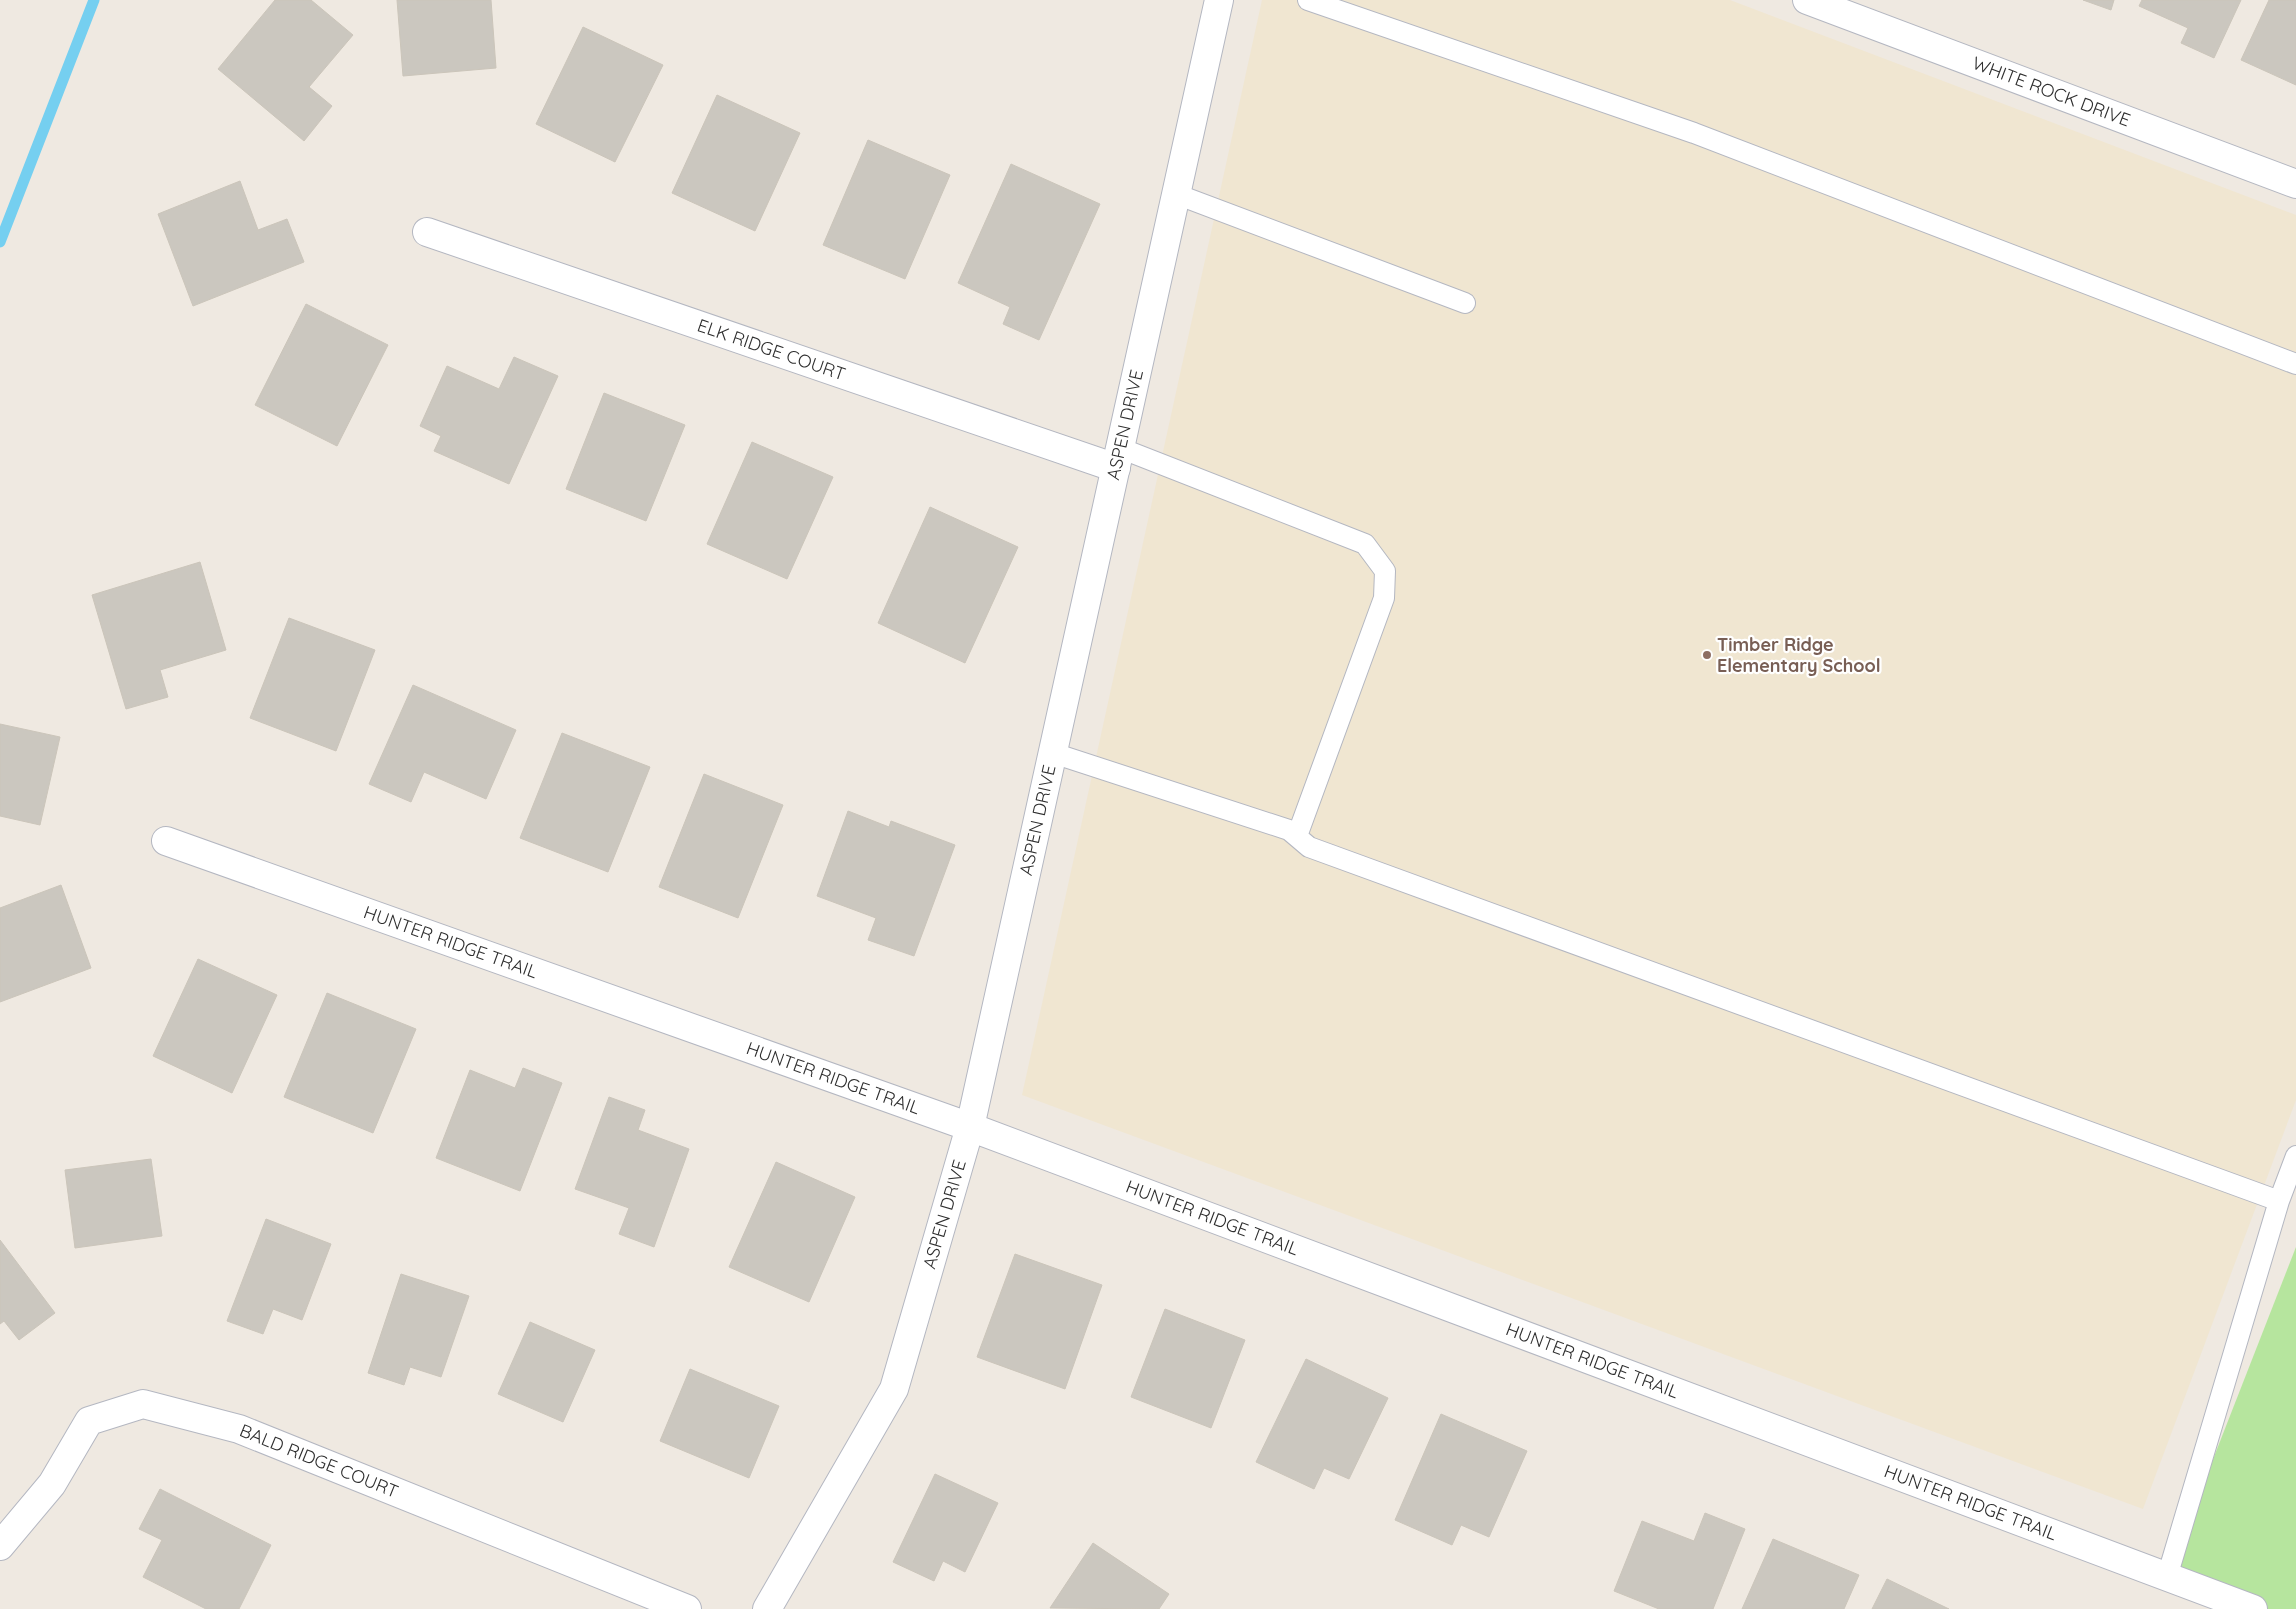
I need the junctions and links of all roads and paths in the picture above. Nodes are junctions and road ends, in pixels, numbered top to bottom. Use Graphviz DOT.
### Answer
graph roads {
  1 [pos="1219,0"];
  2 [pos="1308,0"];
  3 [pos="1807,0"];
  4 [pos="2296,184"];
  5 [pos="1176,194"];
  6 [pos="427,232"];
  7 [pos="1465,303"];
  8 [pos="2296,364"];
  9 [pos="1118,458"];
  10 [pos="1053,753"];
  11 [pos="1297,836"];
  12 [pos="166,841"];
  13 [pos="970,1127"];
  14 [pos="2296,1156"];
  15 [pos="2279,1201"];
  16 [pos="0,1546"];
  17 [pos="2168,1577"];
  18 [pos="687,1609"];
  19 [pos="768,1609"];
  20 [pos="2253,1609"];
  1 -- 5 [label="street, ASPEN DRIVE"];
  2 -- 8 [label="lane"];
  3 -- 4 [label="street, WHITE ROCK DRIVE"];
  5 -- 7 [label="lane"];
  5 -- 9 [label="street, ASPEN DRIVE"];
  6 -- 9 [label="street, ELK RIDGE COURT"];
  9 -- 10 [label="street, ASPEN DRIVE"];
  9 -- 11 [label="lane"];
  10 -- 11 [label="lane"];
  10 -- 13 [label="street, ASPEN DRIVE"];
  11 -- 15 [label="lane"];
  12 -- 13 [label="street, HUNTER RIDGE TRAIL"];
  13 -- 17 [label="street, HUNTER RIDGE TRAIL"];
  13 -- 19 [label="street, ASPEN DRIVE"];
  14 -- 15 [label="lane"];
  15 -- 17 [label="lane"];
  16 -- 18 [label="street, BALD RIDGE COURT"];
  17 -- 20 [label="street, HUNTER RIDGE TRAIL"];
}
